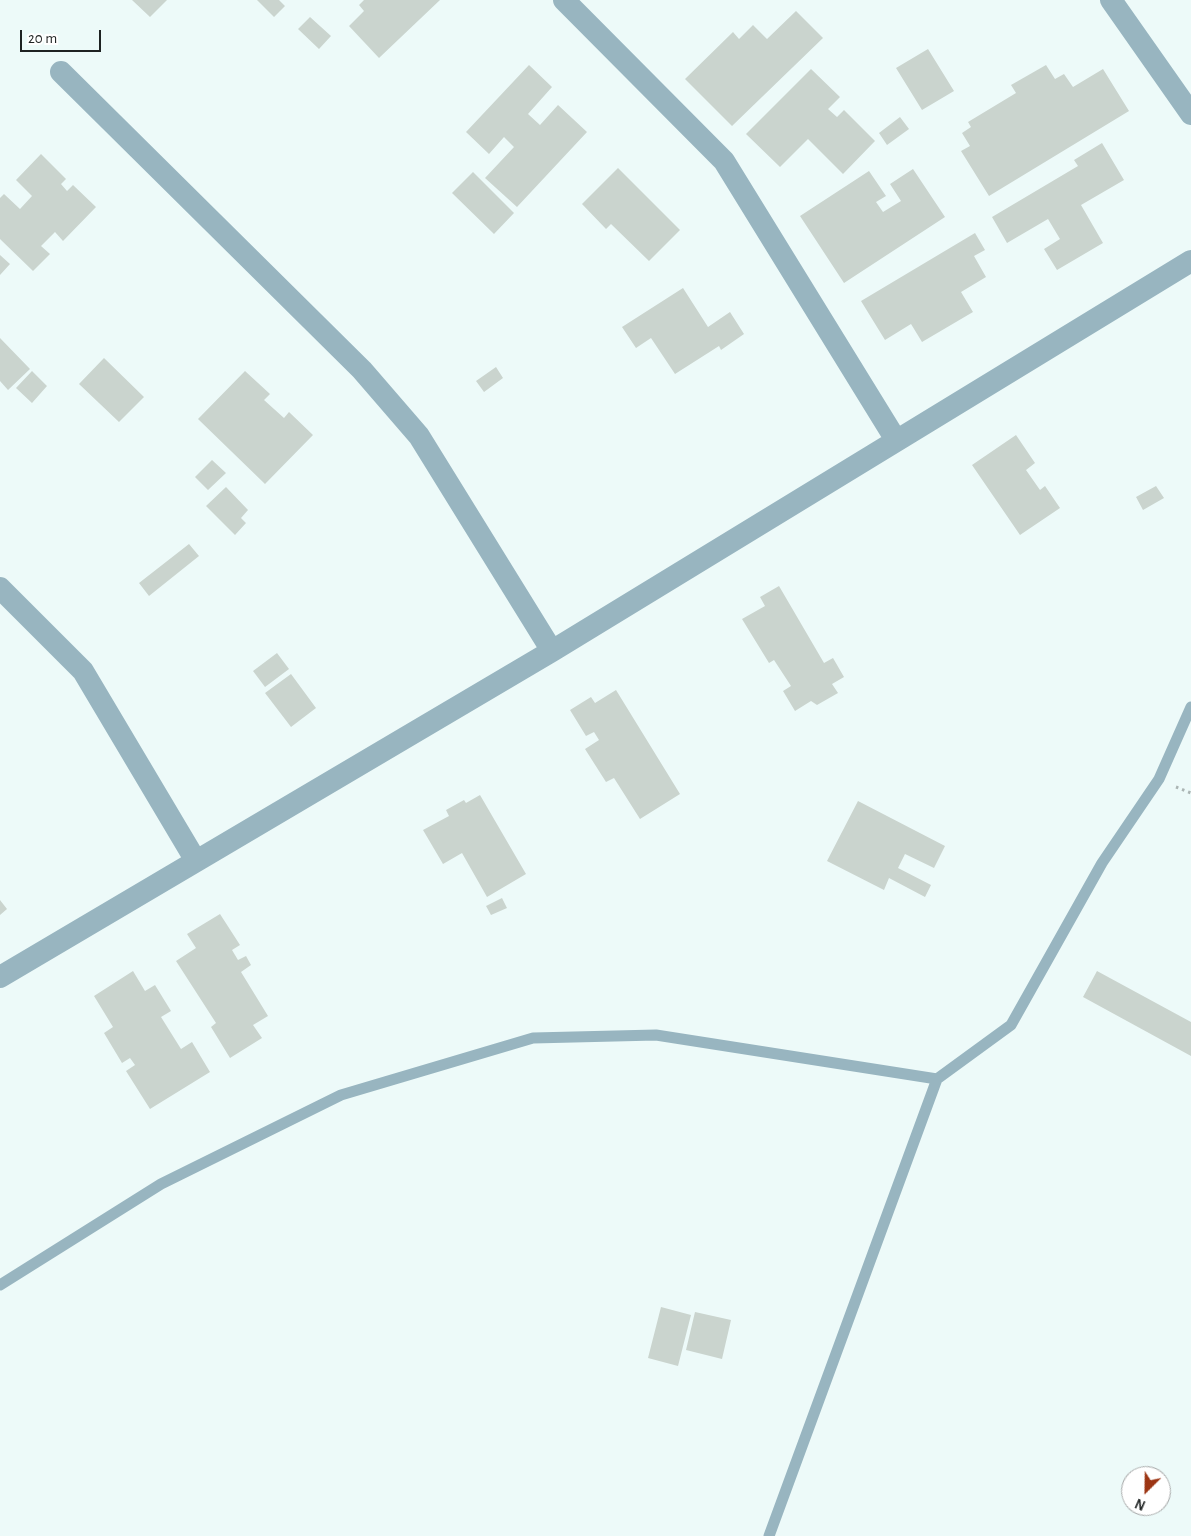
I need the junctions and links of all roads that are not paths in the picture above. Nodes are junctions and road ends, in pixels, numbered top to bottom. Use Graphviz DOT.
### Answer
graph roads {
  1 [pos="564,0"];
  2 [pos="1111,0"];
  3 [pos="61,72"];
  4 [pos="1191,114"];
  5 [pos="1191,261"];
  6 [pos="896,440"];
  7 [pos="0,588"];
  8 [pos="552,651"];
  9 [pos="1191,707"];
  10 [pos="196,861"];
  11 [pos="0,977"];
  12 [pos="936,1079"];
  13 [pos="0,1285"];
  14 [pos="769,1536"];
  1 -- 6 [label="street"];
  2 -- 4 [label="street"];
  3 -- 8 [label="street"];
  5 -- 6 [label="street"];
  6 -- 8 [label="street"];
  7 -- 10 [label="street"];
  8 -- 10 [label="street"];
  9 -- 12 [label="lane"];
  10 -- 11 [label="street"];
  12 -- 13 [label="lane"];
  12 -- 14 [label="lane"];
}
